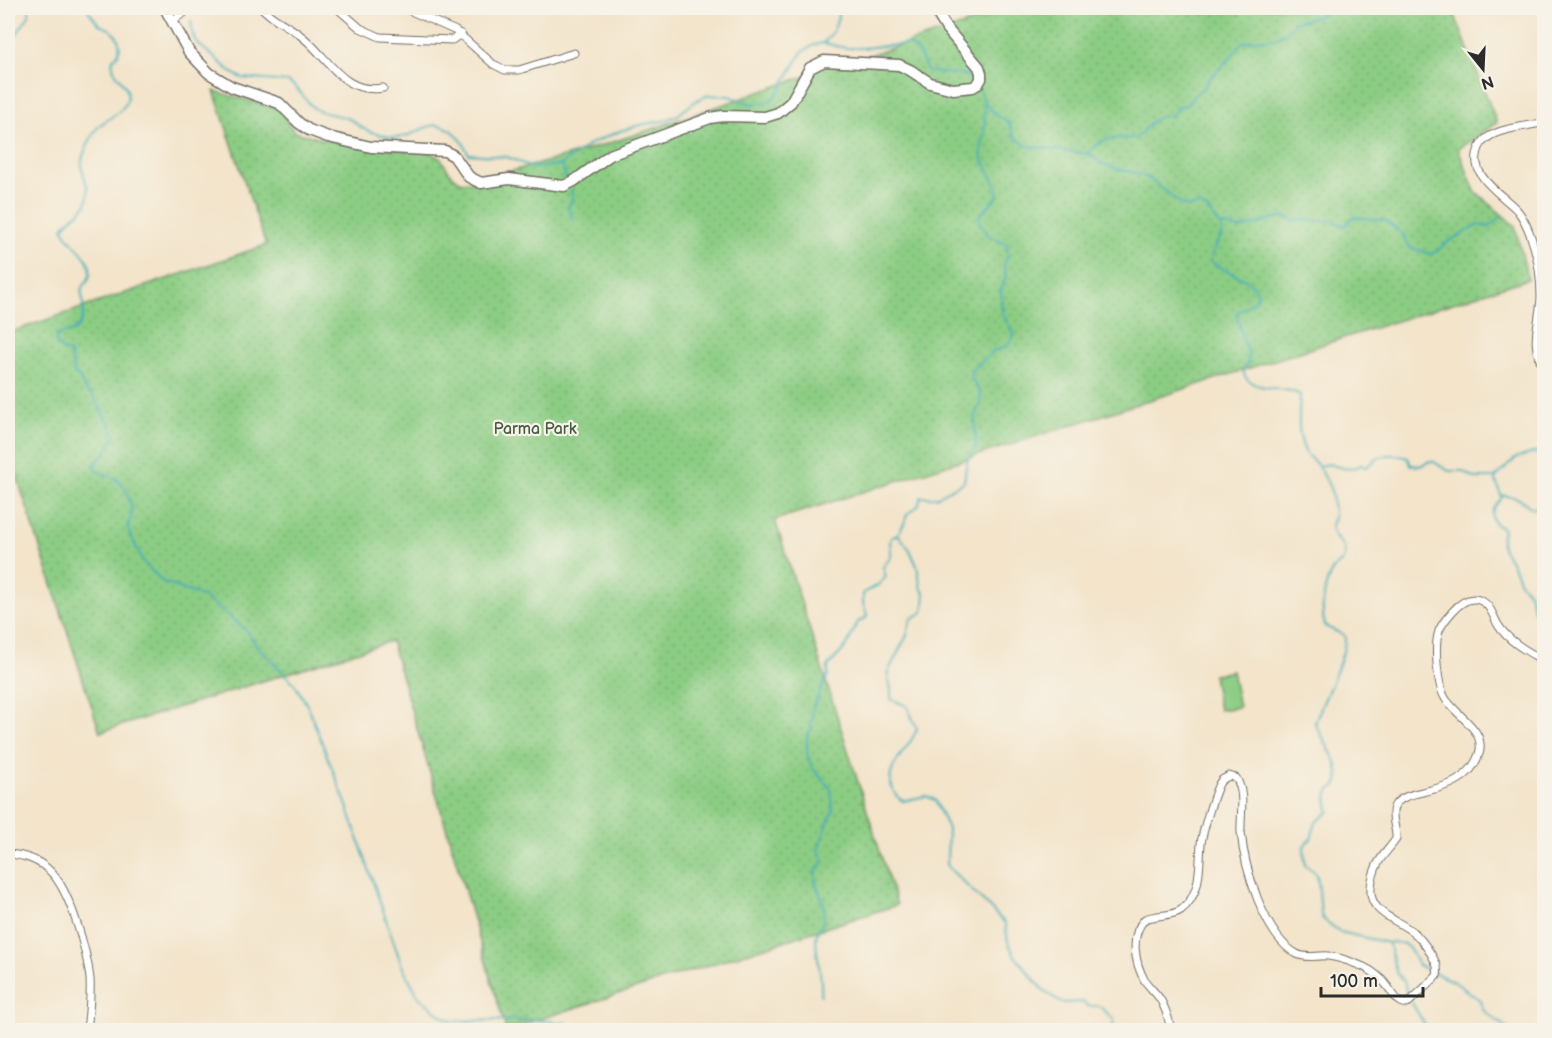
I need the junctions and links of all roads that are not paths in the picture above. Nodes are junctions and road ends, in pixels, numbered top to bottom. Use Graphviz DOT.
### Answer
graph roads {
  1 [pos="165,8"];
  2 [pos="188,8"];
  3 [pos="262,8"];
  4 [pos="337,8"];
  5 [pos="404,8"];
  6 [pos="934,8"];
  7 [pos="173,20"];
  8 [pos="461,34"];
  9 [pos="574,53"];
  10 [pos="383,88"];
  11 [pos="1545,122"];
  12 [pos="1545,368"];
  13 [pos="1545,661"];
  14 [pos="8,854"];
  15 [pos="87,1030"];
  16 [pos="1171,1030"];
  1 -- 7 [label="main road"];
  2 -- 7 [label="street"];
  3 -- 10 [label="street"];
  4 -- 8 [label="street"];
  5 -- 8 [label="street"];
  6 -- 7 [label="main road"];
  8 -- 9 [label="street"];
  11 -- 12 [label="street"];
  13 -- 16 [label="street"];
  14 -- 15 [label="street"];
}
